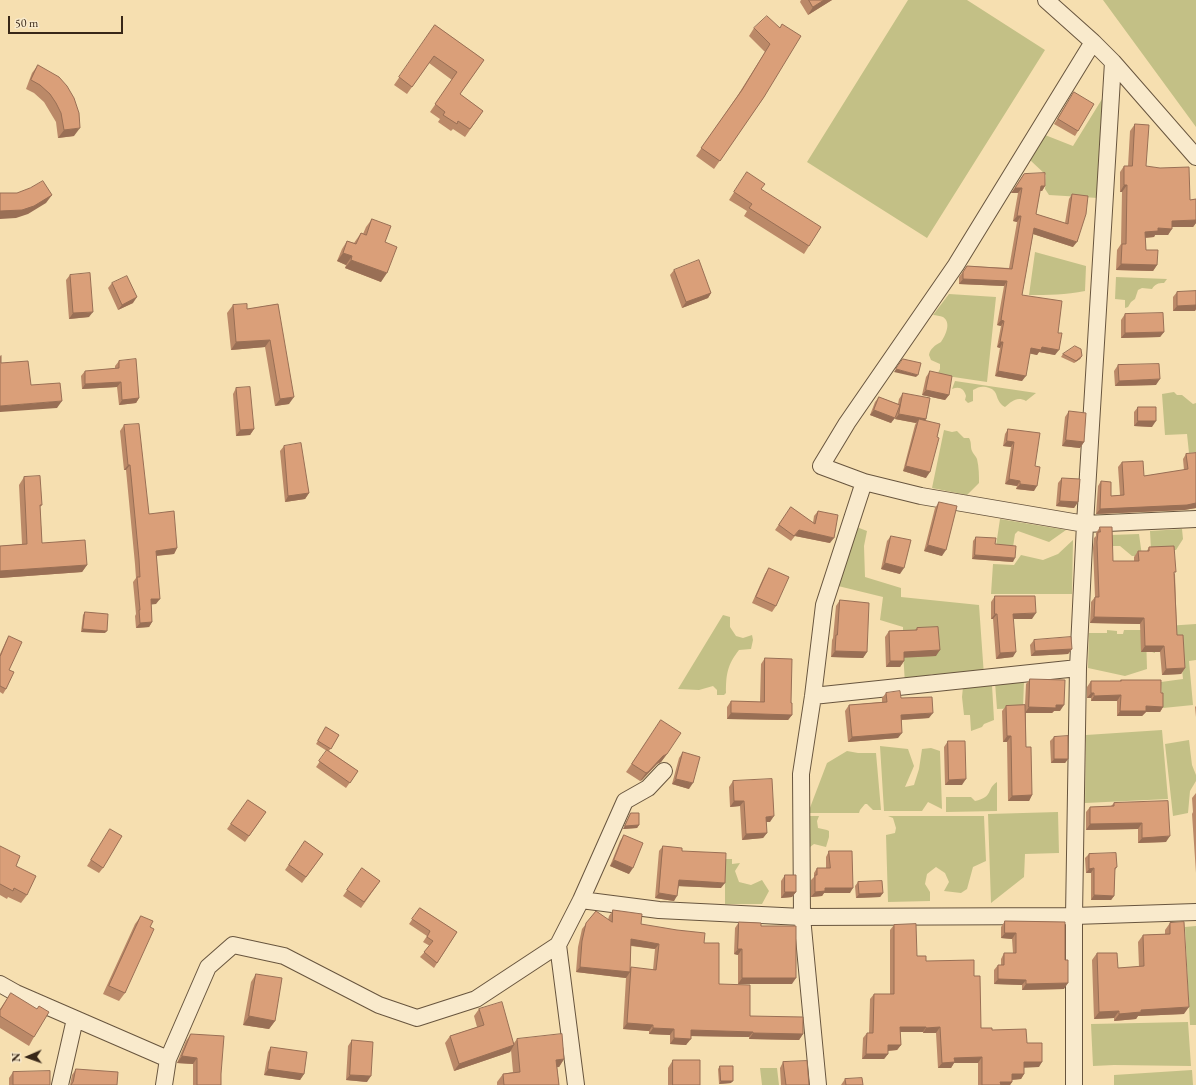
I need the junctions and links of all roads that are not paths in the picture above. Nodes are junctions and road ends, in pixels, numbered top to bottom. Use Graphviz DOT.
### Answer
graph roads {
  1 [pos="1046,0"];
  2 [pos="1093,42"];
  3 [pos="1113,62"];
  4 [pos="1196,156"];
  5 [pos="864,482"];
  6 [pos="1196,519"];
  7 [pos="1085,524"];
  8 [pos="1078,668"];
  9 [pos="813,696"];
  10 [pos="664,771"];
  11 [pos="581,900"];
  12 [pos="1196,912"];
  13 [pos="1074,916"];
  14 [pos="802,917"];
  15 [pos="558,945"];
  16 [pos="0,984"];
  17 [pos="75,1019"];
  18 [pos="168,1059"];
  19 [pos="60,1085"];
  20 [pos="164,1085"];
  21 [pos="576,1085"];
  22 [pos="818,1085"];
  23 [pos="1074,1085"];
  1 -- 2 [label="street"];
  2 -- 3 [label="street"];
  2 -- 5 [label="street"];
  3 -- 4 [label="street"];
  3 -- 7 [label="street"];
  5 -- 7 [label="street"];
  5 -- 9 [label="street"];
  6 -- 7 [label="street"];
  7 -- 8 [label="street"];
  8 -- 9 [label="street"];
  8 -- 13 [label="street"];
  9 -- 14 [label="street"];
  10 -- 11 [label="street"];
  11 -- 14 [label="street"];
  11 -- 15 [label="street"];
  12 -- 13 [label="street"];
  13 -- 14 [label="street"];
  13 -- 23 [label="street"];
  14 -- 22 [label="street"];
  15 -- 18 [label="street"];
  15 -- 21 [label="street"];
  16 -- 17 [label="street"];
  17 -- 18 [label="street"];
  17 -- 19 [label="street"];
  18 -- 20 [label="street"];
}
